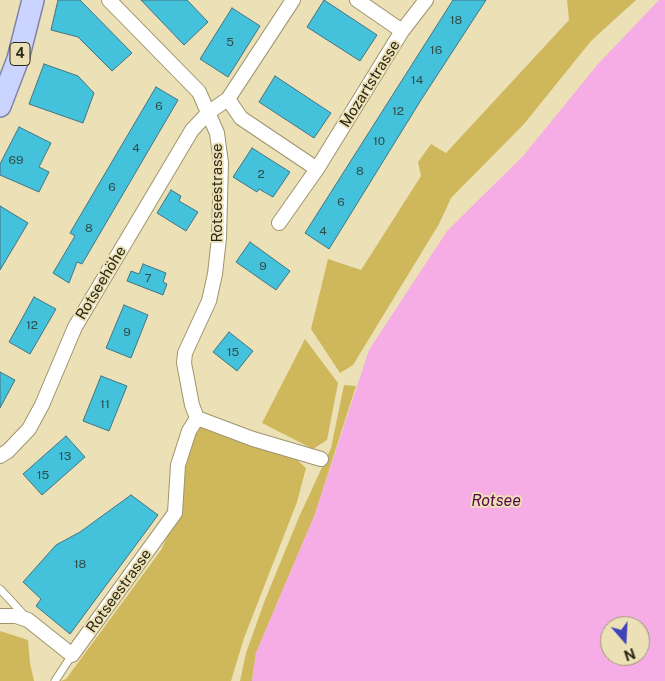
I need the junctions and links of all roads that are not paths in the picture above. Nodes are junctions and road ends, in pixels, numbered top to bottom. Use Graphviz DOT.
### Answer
graph roads {
  1 [pos="33,0"];
  2 [pos="109,0"];
  3 [pos="293,0"];
  4 [pos="357,0"];
  5 [pos="426,0"];
  6 [pos="402,31"];
  7 [pos="228,99"];
  8 [pos="0,106"];
  9 [pos="209,112"];
  10 [pos="317,169"];
  11 [pos="279,223"];
  12 [pos="197,418"];
  13 [pos="0,456"];
  14 [pos="321,459"];
  15 [pos="0,589"];
  16 [pos="0,616"];
  17 [pos="28,620"];
  18 [pos="72,655"];
  19 [pos="55,681"];
  1 -- 8 [label="main road, 4"];
  2 -- 9 [label="street, Rotseestrasse"];
  3 -- 7 [label="street"];
  4 -- 6 [label="street"];
  5 -- 6 [label="street, Mozartstrasse"];
  6 -- 10 [label="street, Mozartstrasse"];
  7 -- 9 [label="street, Rotseehöhe"];
  7 -- 10 [label="street"];
  9 -- 12 [label="street, Rotseestrasse"];
  9 -- 13 [label="street, Rotseehöhe"];
  10 -- 11 [label="street, Mozartstrasse"];
  12 -- 14 [label="street"];
  12 -- 18 [label="street, Rotseestrasse"];
  15 -- 17 [label="lane"];
  16 -- 17 [label="street"];
  17 -- 18 [label="street"];
  18 -- 19 [label="lane"];
}
